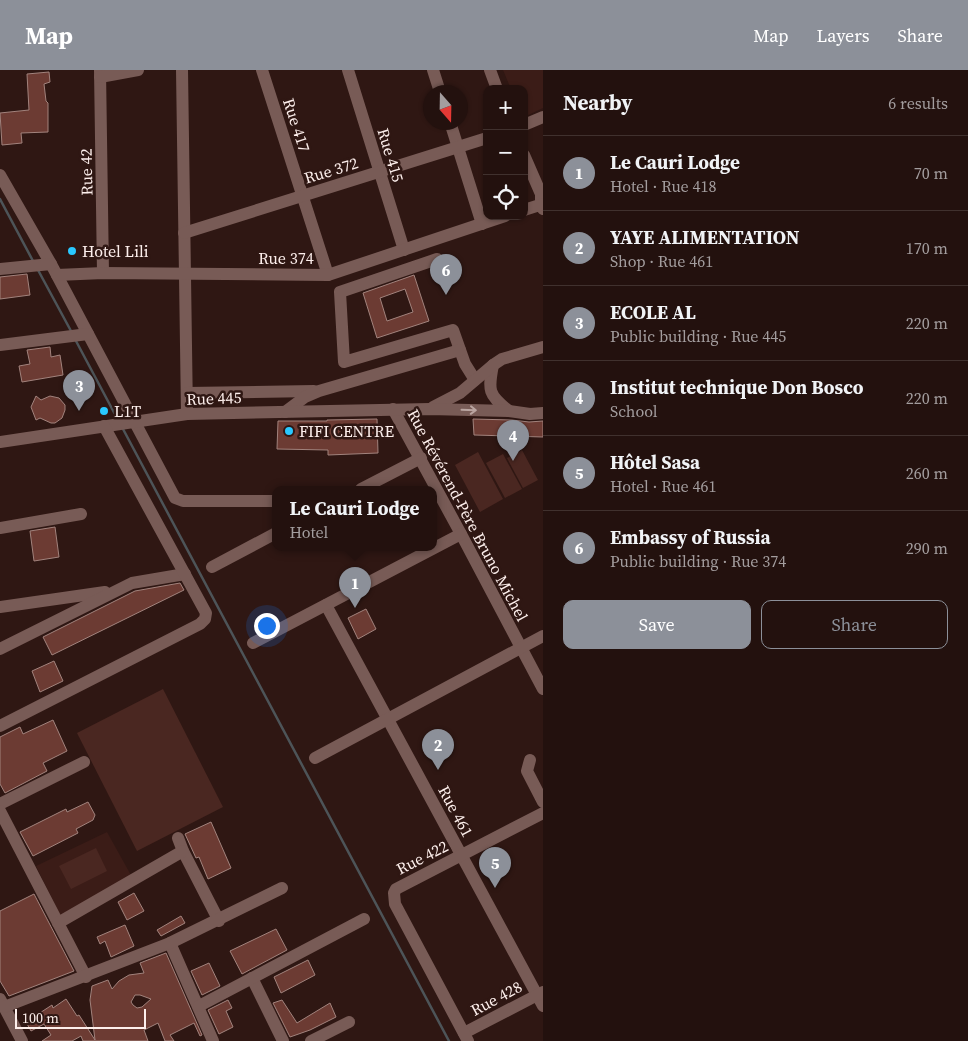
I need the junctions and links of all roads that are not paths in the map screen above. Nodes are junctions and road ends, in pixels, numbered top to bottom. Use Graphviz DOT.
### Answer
graph roads {
  1 [pos="138,70"];
  2 [pos="182,70"];
  3 [pos="262,70"];
  4 [pos="348,70"];
  5 [pos="433,70"];
  6 [pos="490,70"];
  7 [pos="100,73"];
  8 [pos="438,85"];
  9 [pos="496,85"];
  10 [pos="543,117"];
  11 [pos="528,123"];
  12 [pos="453,130"];
  13 [pos="483,139"];
  14 [pos="458,147"];
  15 [pos="528,165"];
  16 [pos="379,172"];
  17 [pos="0,175"];
  18 [pos="303,196"];
  19 [pos="542,201"];
  20 [pos="528,208"];
  21 [pos="494,220"];
  22 [pos="482,224"];
  23 [pos="184,233"];
  24 [pos="404,250"];
  25 [pos="437,259"];
  26 [pos="0,269"];
  27 [pos="54,269"];
  28 [pos="103,273"];
  29 [pos="185,274"];
  30 [pos="328,275"];
  31 [pos="88,334"];
  32 [pos="0,345"];
  33 [pos="543,347"];
  34 [pos="460,350"];
  35 [pos="493,365"];
  36 [pos="475,380"];
  37 [pos="319,391"];
  38 [pos="187,393"];
  39 [pos="430,409"];
  40 [pos="394,410"];
  41 [pos="509,411"];
  42 [pos="285,412"];
  43 [pos="543,413"];
  44 [pos="187,414"];
  45 [pos="130,422"];
  46 [pos="107,426"];
  47 [pos="0,442"];
  48 [pos="421,458"];
  49 [pos="367,486"];
  50 [pos="436,486"];
  51 [pos="437,488"];
  52 [pos="272,501"];
  53 [pos="81,514"];
  54 [pos="0,528"];
  55 [pos="462,534"];
  56 [pos="272,536"];
  57 [pos="437,547"];
  58 [pos="429,551"];
  59 [pos="212,567"];
  60 [pos="185,574"];
  61 [pos="117,590"];
  62 [pos="326,605"];
  63 [pos="0,608"];
  64 [pos="543,636"];
  65 [pos="253,643"];
  66 [pos="521,648"];
  67 [pos="0,649"];
  68 [pos="543,689"];
  69 [pos="388,719"];
  70 [pos="0,726"];
  71 [pos="315,758"];
  72 [pos="530,760"];
  73 [pos="84,762"];
  74 [pos="543,802"];
  75 [pos="0,804"];
  76 [pos="0,811"];
  77 [pos="543,813"];
  78 [pos="178,838"];
  79 [pos="183,851"];
  80 [pos="461,855"];
  81 [pos="282,888"];
  82 [pos="364,919"];
  83 [pos="219,921"];
  84 [pos="58,923"];
  85 [pos="170,943"];
  86 [pos="86,977"];
  87 [pos="252,978"];
  88 [pos="541,998"];
  89 [pos="2,1003"];
  90 [pos="198,1006"];
  91 [pos="349,1022"];
  92 [pos="466,1037"];
  93 [pos="22,1041"];
  94 [pos="213,1041"];
  95 [pos="283,1041"];
  96 [pos="311,1041"];
  1 -- 7 [label="street"];
  2 -- 23 [label="street"];
  3 -- 18 [label="street, Rue 417"];
  4 -- 16 [label="street, Rue 415"];
  5 -- 8 [label="street"];
  6 -- 9 [label="street"];
  7 -- 28 [label="street, Rue 42"];
  10 -- 11 [label="street"];
  12 -- 14 [label="street"];
  13 -- 14 [label="street, Rue 372"];
  14 -- 16 [label="street, Rue 372"];
  14 -- 22 [label="street"];
  15 -- 19 [label="street"];
  16 -- 18 [label="street, Rue 372"];
  16 -- 24 [label="street, Rue 415"];
  17 -- 27 [label="street"];
  18 -- 23 [label="street, Rue 372"];
  18 -- 30 [label="street, Rue 417"];
  19 -- 20 [label="street"];
  21 -- 22 [label="street, Rue 374"];
  22 -- 24 [label="street, Rue 374"];
  23 -- 29 [label="street"];
  24 -- 30 [label="street, Rue 374"];
  25 -- 34 [label="street"];
  26 -- 27 [label="street, Rue 374"];
  27 -- 28 [label="street, Rue 374"];
  27 -- 31 [label="street"];
  28 -- 29 [label="street, Rue 374"];
  29 -- 30 [label="street, Rue 374"];
  29 -- 38 [label="street"];
  31 -- 32 [label="street"];
  31 -- 45 [label="street"];
  33 -- 35 [label="street"];
  34 -- 36 [label="street"];
  34 -- 37 [label="street"];
  35 -- 36 [label="street"];
  35 -- 41 [label="street"];
  36 -- 39 [label="street"];
  37 -- 38 [label="street"];
  37 -- 42 [label="street"];
  38 -- 44 [label="street"];
  39 -- 40 [label="street, Rue 445"];
  39 -- 41 [label="street, Rue 445, one-way"];
  40 -- 42 [label="street, Rue 445"];
  40 -- 48 [label="street, Rue Révérend-Père Bruno Michel"];
  41 -- 43 [label="street, Rue 445"];
  42 -- 44 [label="street, Rue 445"];
  44 -- 45 [label="street, Rue 445"];
  45 -- 46 [label="street, Rue 445"];
  45 -- 52 [label="street"];
  46 -- 47 [label="street, Rue 445"];
  46 -- 60 [label="street"];
  48 -- 49 [label="street"];
  48 -- 50 [label="street, Rue Révérend-Père Bruno Michel"];
  51 -- 55 [label="street, Rue Révérend-Père Bruno Michel"];
  53 -- 54 [label="street"];
  55 -- 57 [label="street"];
  55 -- 66 [label="street, Rue Révérend-Père Bruno Michel"];
  56 -- 59 [label="street"];
  58 -- 62 [label="street"];
  60 -- 61 [label="street"];
  60 -- 70 [label="street"];
  61 -- 63 [label="street"];
  61 -- 67 [label="street"];
  62 -- 65 [label="street"];
  62 -- 69 [label="street, Rue 461"];
  64 -- 66 [label="street"];
  66 -- 68 [label="street, Rue Révérend-Père Bruno Michel"];
  66 -- 69 [label="street"];
  69 -- 71 [label="street"];
  69 -- 80 [label="street, Rue 461"];
  72 -- 74 [label="street"];
  73 -- 75 [label="street"];
  76 -- 84 [label="street"];
  77 -- 80 [label="street, Rue 422"];
  78 -- 79 [label="street"];
  79 -- 83 [label="street"];
  79 -- 84 [label="street"];
  80 -- 88 [label="street, Rue 461"];
  80 -- 92 [label="street, Rue 422"];
  81 -- 83 [label="street"];
  82 -- 87 [label="street"];
  83 -- 85 [label="street"];
  84 -- 86 [label="street"];
  85 -- 86 [label="street"];
  85 -- 90 [label="street"];
  86 -- 89 [label="street"];
  87 -- 90 [label="street"];
  87 -- 95 [label="street"];
  88 -- 92 [label="street, Rue 428"];
  89 -- 93 [label="street"];
  90 -- 94 [label="street"];
  91 -- 96 [label="street"];
}
